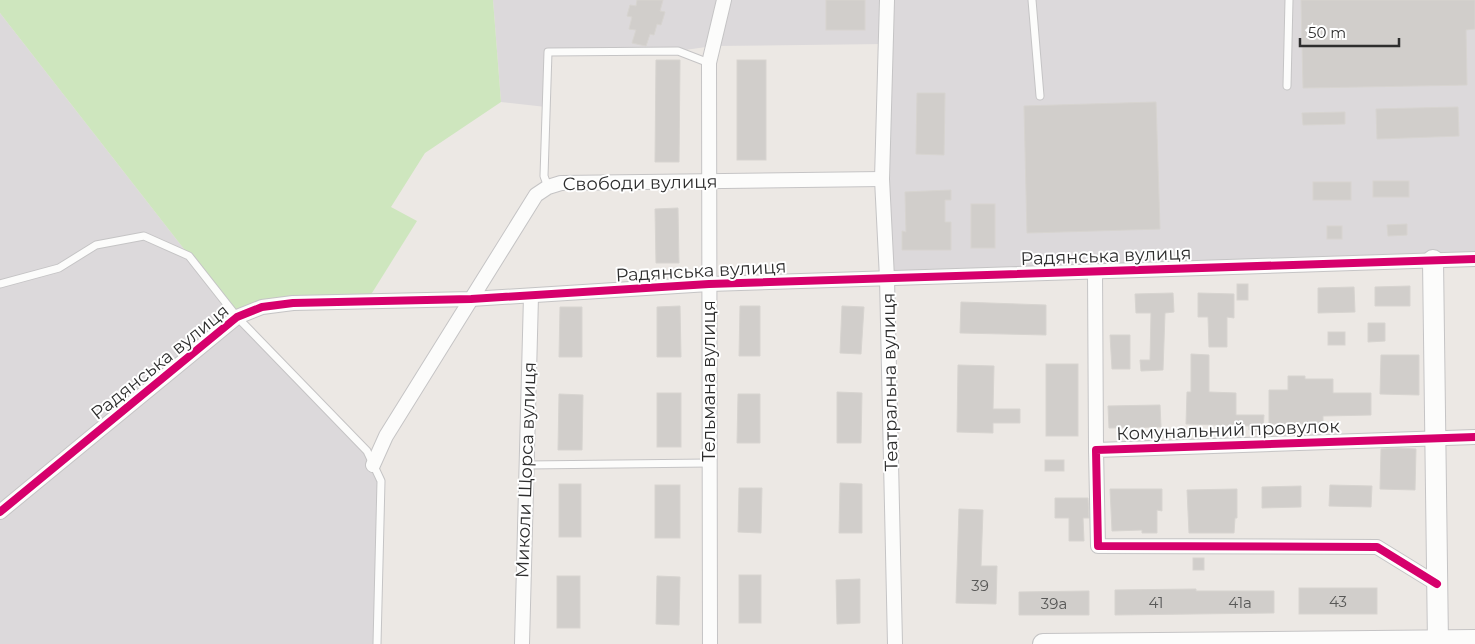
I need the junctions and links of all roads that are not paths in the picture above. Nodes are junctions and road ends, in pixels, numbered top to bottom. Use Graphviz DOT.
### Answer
graph roads {
  1 [pos="724,0"];
  2 [pos="886,0"];
  3 [pos="1032,0"];
  4 [pos="1289,0"];
  5 [pos="709,63"];
  6 [pos="1287,86"];
  7 [pos="1040,96"];
  8 [pos="882,179"];
  9 [pos="708,182"];
  10 [pos="548,187"];
  11 [pos="1475,259"];
  12 [pos="1433,260"];
  13 [pos="1095,271"];
  14 [pos="887,278"];
  15 [pos="0,284"];
  16 [pos="709,284"];
  17 [pos="531,296"];
  18 [pos="471,299"];
  19 [pos="237,317"];
  20 [pos="1475,437"];
  21 [pos="1435,438"];
  22 [pos="1096,450"];
  23 [pos="709,463"];
  24 [pos="374,465"];
  25 [pos="526,465"];
  26 [pos="0,512"];
  27 [pos="1437,584"];
  28 [pos="1475,640"];
  29 [pos="1438,642"];
  30 [pos="377,644"];
  31 [pos="522,644"];
  32 [pos="710,644"];
  33 [pos="895,644"];
  34 [pos="1043,644"];
  1 -- 5 [label="street, Тельмана вулиця"];
  2 -- 8 [label="street, Театральна вулиця"];
  3 -- 7 [label="lane"];
  4 -- 6 [label="lane"];
  5 -- 9 [label="street, Тельмана вулиця"];
  5 -- 10 [label="lane"];
  8 -- 9 [label="street, Свободи вулиця"];
  8 -- 14 [label="street, Театральна вулиця"];
  9 -- 10 [label="street, Свободи вулиця"];
  9 -- 16 [label="street, Тельмана вулиця"];
  10 -- 18 [label="street, Свободи вулиця"];
  11 -- 12 [label="street, Радянська вулиця"];
  12 -- 13 [label="street, Радянська вулиця"];
  12 -- 21 [label="street"];
  13 -- 14 [label="street, Радянська вулиця"];
  13 -- 22 [label="street, Комунальний провулок"];
  14 -- 16 [label="street, Радянська вулиця"];
  14 -- 33 [label="street, Театральна вулиця"];
  15 -- 19 [label="lane"];
  16 -- 17 [label="street, Радянська вулиця"];
  16 -- 23 [label="street, Тельмана вулиця"];
  17 -- 18 [label="street, Радянська вулиця"];
  17 -- 25 [label="street, Миколи Щорса вулиця"];
  18 -- 19 [label="street, Радянська вулиця"];
  18 -- 24 [label="street, Свободи вулиця"];
  19 -- 24 [label="lane"];
  19 -- 26 [label="street, Радянська вулиця"];
  20 -- 21 [label="street, Комунальний провулок"];
  21 -- 22 [label="street, Комунальний провулок"];
  21 -- 27 [label="street"];
  22 -- 27 [label="street, Комунальний провулок"];
  23 -- 25 [label="lane"];
  23 -- 32 [label="street, Тельмана вулиця"];
  24 -- 30 [label="lane"];
  25 -- 31 [label="street, Миколи Щорса вулиця"];
  27 -- 29 [label="street"];
  28 -- 29 [label="street"];
  29 -- 34 [label="street"];
}
